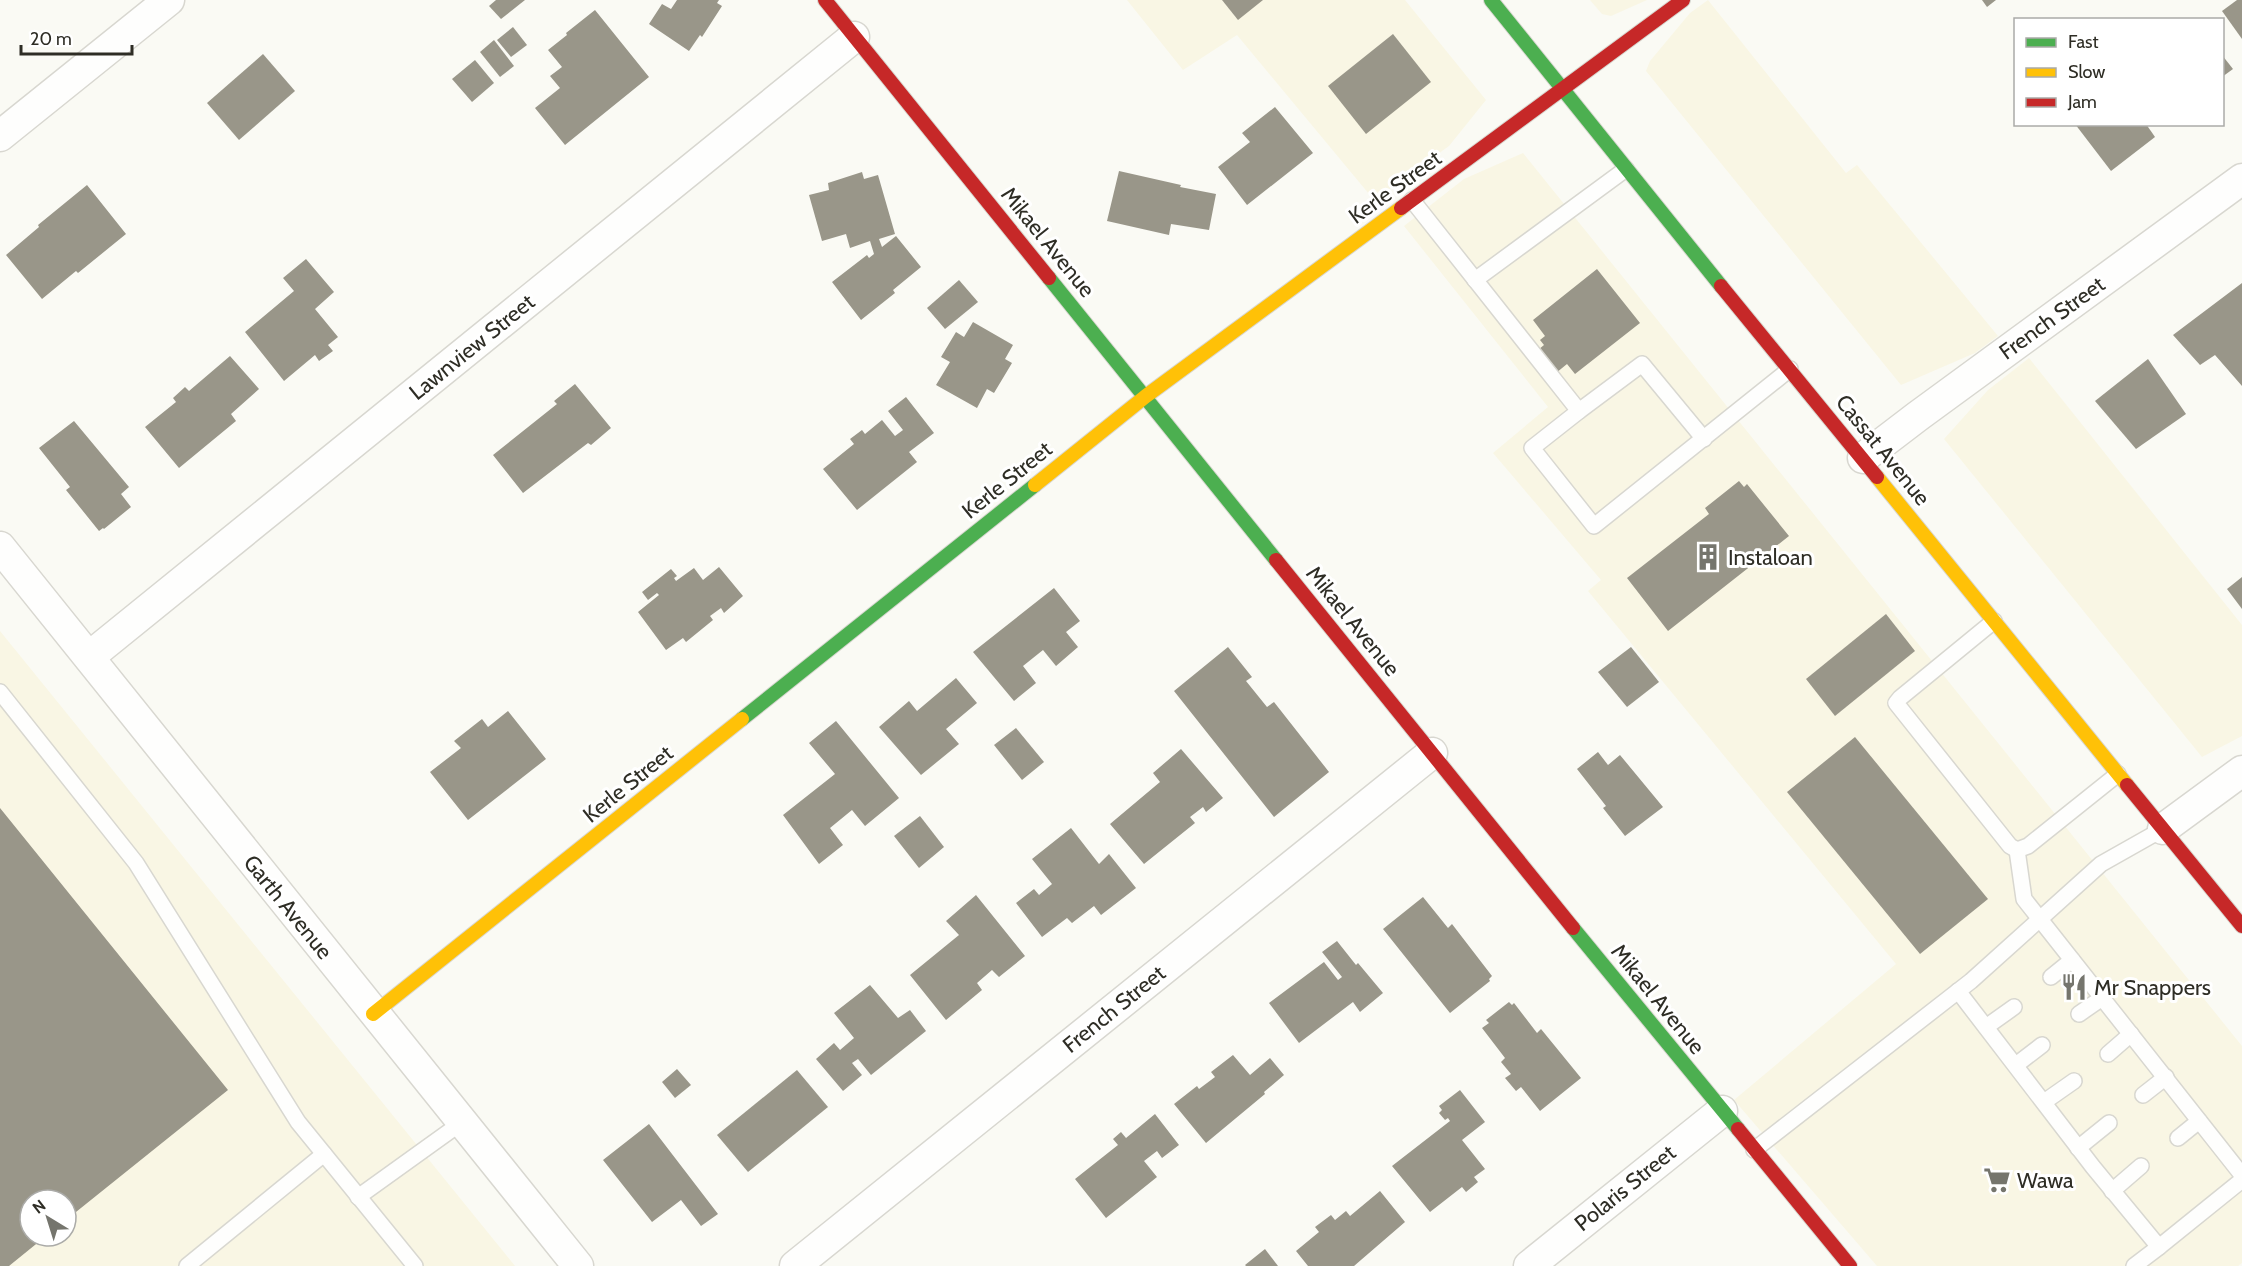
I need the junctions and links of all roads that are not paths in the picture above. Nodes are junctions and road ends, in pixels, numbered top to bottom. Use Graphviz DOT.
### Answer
graph roads {
  1 [pos="169,0"];
  2 [pos="825,0"];
  3 [pos="1491,0"];
  4 [pos="1683,0"];
  5 [pos="854,37"];
  6 [pos="1562,90"];
  7 [pos="0,136"];
  8 [pos="1626,169"];
  9 [pos="2242,179"];
  10 [pos="1412,200"];
  11 [pos="1475,280"];
  12 [pos="1790,369"];
  13 [pos="1146,396"];
  14 [pos="1579,411"];
  15 [pos="1704,439"];
  16 [pos="1863,458"];
  17 [pos="0,547"];
  18 [pos="1994,621"];
  19 [pos="89,657"];
  20 [pos="0,692"];
  21 [pos="1432,753"];
  22 [pos="2242,771"];
  23 [pos="2118,774"];
  24 [pos="2163,830"];
  25 [pos="2017,850"];
  26 [pos="2040,919"];
  27 [pos="2242,926"];
  28 [pos="2072,960"];
  29 [pos="2051,977"];
  30 [pos="1958,991"];
  31 [pos="2102,998"];
  32 [pos="2014,1006"];
  33 [pos="374,1014"];
  34 [pos="2079,1014"];
  35 [pos="1986,1027"];
  36 [pos="2131,1034"];
  37 [pos="2042,1045"];
  38 [pos="2108,1054"];
  39 [pos="2016,1065"];
  40 [pos="2166,1077"];
  41 [pos="2074,1081"];
  42 [pos="2143,1095"];
  43 [pos="2044,1102"];
  44 [pos="1722,1111"];
  45 [pos="2199,1121"];
  46 [pos="461,1123"];
  47 [pos="2109,1123"];
  48 [pos="2178,1138"];
  49 [pos="2078,1148"];
  50 [pos="1754,1150"];
  51 [pos="324,1154"];
  52 [pos="2141,1166"];
  53 [pos="2242,1175"];
  54 [pos="2242,1180"];
  55 [pos="2112,1191"];
  56 [pos="358,1197"];
  57 [pos="2158,1247"];
  58 [pos="187,1266"];
  59 [pos="415,1266"];
  60 [pos="578,1266"];
  61 [pos="795,1266"];
  62 [pos="1528,1266"];
  63 [pos="1850,1266"];
  64 [pos="2134,1266"];
  1 -- 7 [label="street"];
  2 -- 5 [label="street, Mikael Avenue"];
  3 -- 6 [label="street, Cassat Avenue"];
  4 -- 6 [label="street, Kerle Street"];
  5 -- 13 [label="street, Mikael Avenue"];
  5 -- 19 [label="street, Lawnview Street"];
  6 -- 8 [label="street, Cassat Avenue"];
  6 -- 10 [label="street, Kerle Street"];
  8 -- 11 [label="lane"];
  8 -- 12 [label="street, Cassat Avenue"];
  9 -- 16 [label="street, French Street"];
  10 -- 11 [label="lane"];
  10 -- 13 [label="street, Kerle Street"];
  11 -- 14 [label="lane"];
  12 -- 15 [label="lane"];
  12 -- 16 [label="street, Cassat Avenue"];
  13 -- 21 [label="street, Mikael Avenue"];
  13 -- 33 [label="street, Kerle Street"];
  14 -- 15 [label="lane"];
  14 -- 15 [label="lane"];
  16 -- 18 [label="street, Cassat Avenue"];
  17 -- 19 [label="street, Garth Avenue"];
  18 -- 23 [label="street, Cassat Avenue"];
  18 -- 25 [label="lane"];
  19 -- 33 [label="street, Garth Avenue"];
  20 -- 51 [label="lane"];
  21 -- 44 [label="street, Mikael Avenue"];
  21 -- 61 [label="street, French Street"];
  22 -- 24 [label="street"];
  23 -- 24 [label="street, Cassat Avenue"];
  23 -- 25 [label="lane"];
  24 -- 26 [label="lane"];
  24 -- 27 [label="street, Cassat Avenue"];
  25 -- 26 [label="lane"];
  26 -- 28 [label="lane"];
  26 -- 30 [label="lane"];
  28 -- 29 [label="lane"];
  28 -- 31 [label="lane"];
  30 -- 35 [label="lane"];
  30 -- 50 [label="lane"];
  31 -- 34 [label="lane"];
  31 -- 36 [label="lane"];
  32 -- 35 [label="lane"];
  33 -- 46 [label="street, Garth Avenue"];
  35 -- 39 [label="lane"];
  36 -- 38 [label="lane"];
  36 -- 40 [label="lane"];
  37 -- 39 [label="lane"];
  39 -- 43 [label="lane"];
  40 -- 42 [label="lane"];
  40 -- 45 [label="lane"];
  41 -- 43 [label="lane"];
  43 -- 49 [label="lane"];
  44 -- 50 [label="street, Mikael Avenue"];
  44 -- 62 [label="street, Polaris Street"];
  45 -- 48 [label="lane"];
  45 -- 53 [label="lane"];
  46 -- 56 [label="lane"];
  46 -- 60 [label="street, Garth Avenue"];
  47 -- 49 [label="lane"];
  49 -- 55 [label="lane"];
  50 -- 63 [label="street, Mikael Avenue"];
  51 -- 56 [label="lane"];
  51 -- 58 [label="lane"];
  52 -- 55 [label="lane"];
  54 -- 57 [label="lane"];
  55 -- 57 [label="lane"];
  56 -- 59 [label="lane"];
  57 -- 64 [label="lane"];
}
